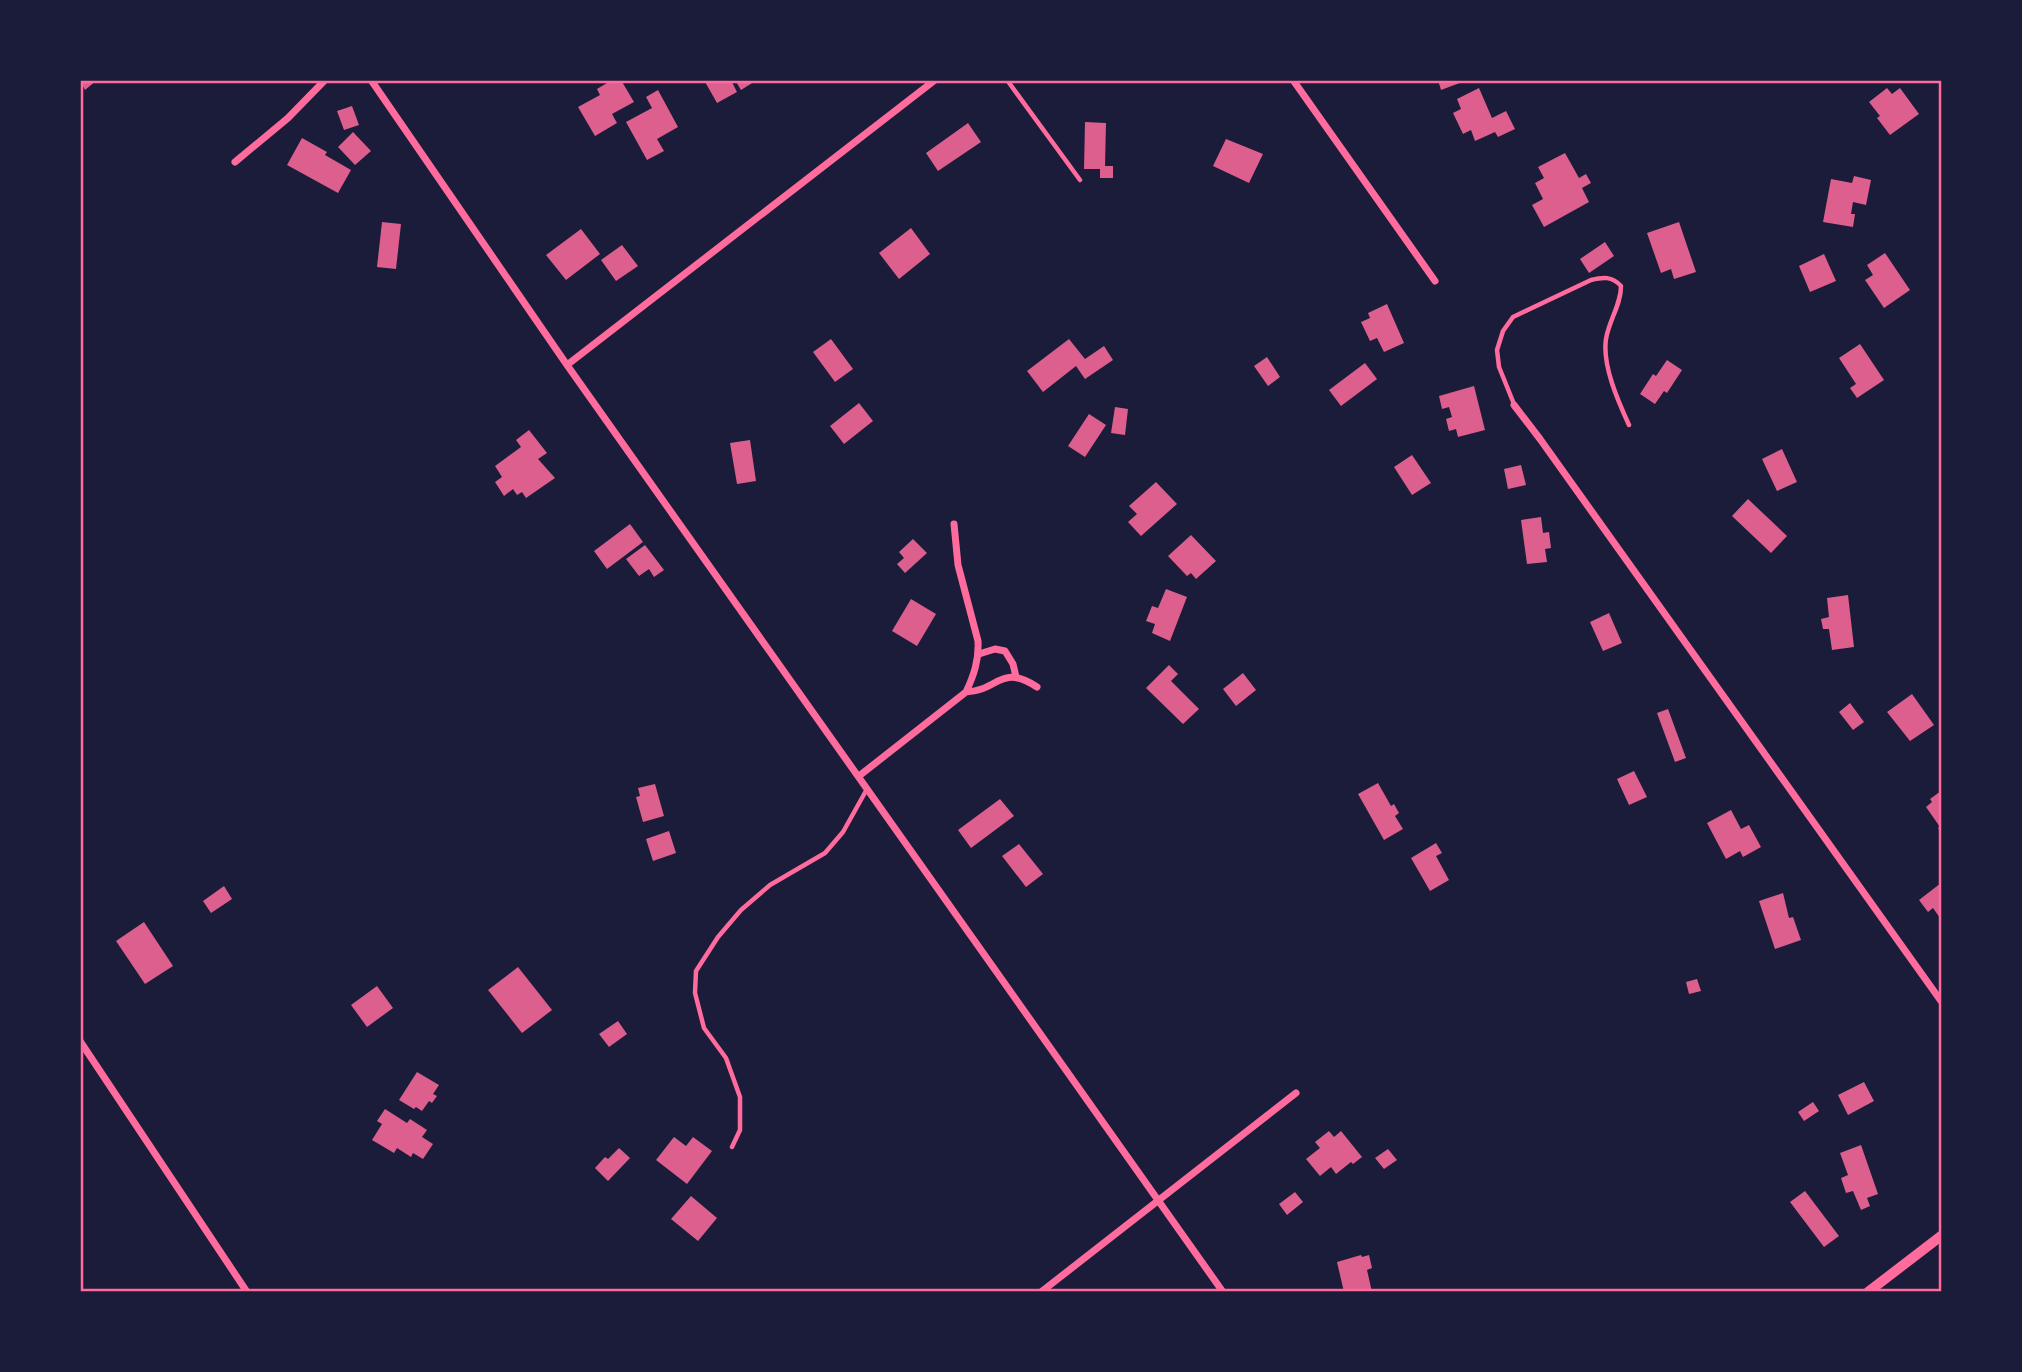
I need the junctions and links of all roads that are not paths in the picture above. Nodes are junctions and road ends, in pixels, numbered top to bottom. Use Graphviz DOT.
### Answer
graph roads {
  1 [pos="325,80"];
  2 [pos="371,80"];
  3 [pos="935,80"];
  4 [pos="1007,80"];
  5 [pos="1293,80"];
  6 [pos="235,162"];
  7 [pos="1080,180"];
  8 [pos="1435,282"];
  9 [pos="567,365"];
  10 [pos="1514,405"];
  11 [pos="1629,425"];
  12 [pos="954,524"];
  13 [pos="979,653"];
  14 [pos="1016,677"];
  15 [pos="1037,687"];
  16 [pos="966,692"];
  17 [pos="859,776"];
  18 [pos="868,788"];
  19 [pos="1941,1001"];
  20 [pos="80,1041"];
  21 [pos="1296,1093"];
  22 [pos="732,1147"];
  23 [pos="1159,1200"];
  24 [pos="1941,1236"];
  25 [pos="247,1292"];
  26 [pos="1041,1292"];
  27 [pos="1223,1292"];
  28 [pos="1868,1292"];
  1 -- 6 [label="street"];
  2 -- 9 [label="street"];
  3 -- 9 [label="street"];
  4 -- 7 [label="lane"];
  5 -- 8 [label="street"];
  9 -- 17 [label="street"];
  10 -- 11 [label="lane"];
  10 -- 19 [label="street"];
  12 -- 13 [label="street"];
  13 -- 14 [label="street"];
  13 -- 16 [label="street"];
  14 -- 15 [label="street"];
  14 -- 16 [label="street"];
  16 -- 17 [label="street"];
  17 -- 18 [label="street"];
  18 -- 22 [label="lane"];
  18 -- 23 [label="street"];
  20 -- 25 [label="street"];
  21 -- 23 [label="street"];
  23 -- 26 [label="street"];
  23 -- 27 [label="street"];
  24 -- 28 [label="street"];
}
